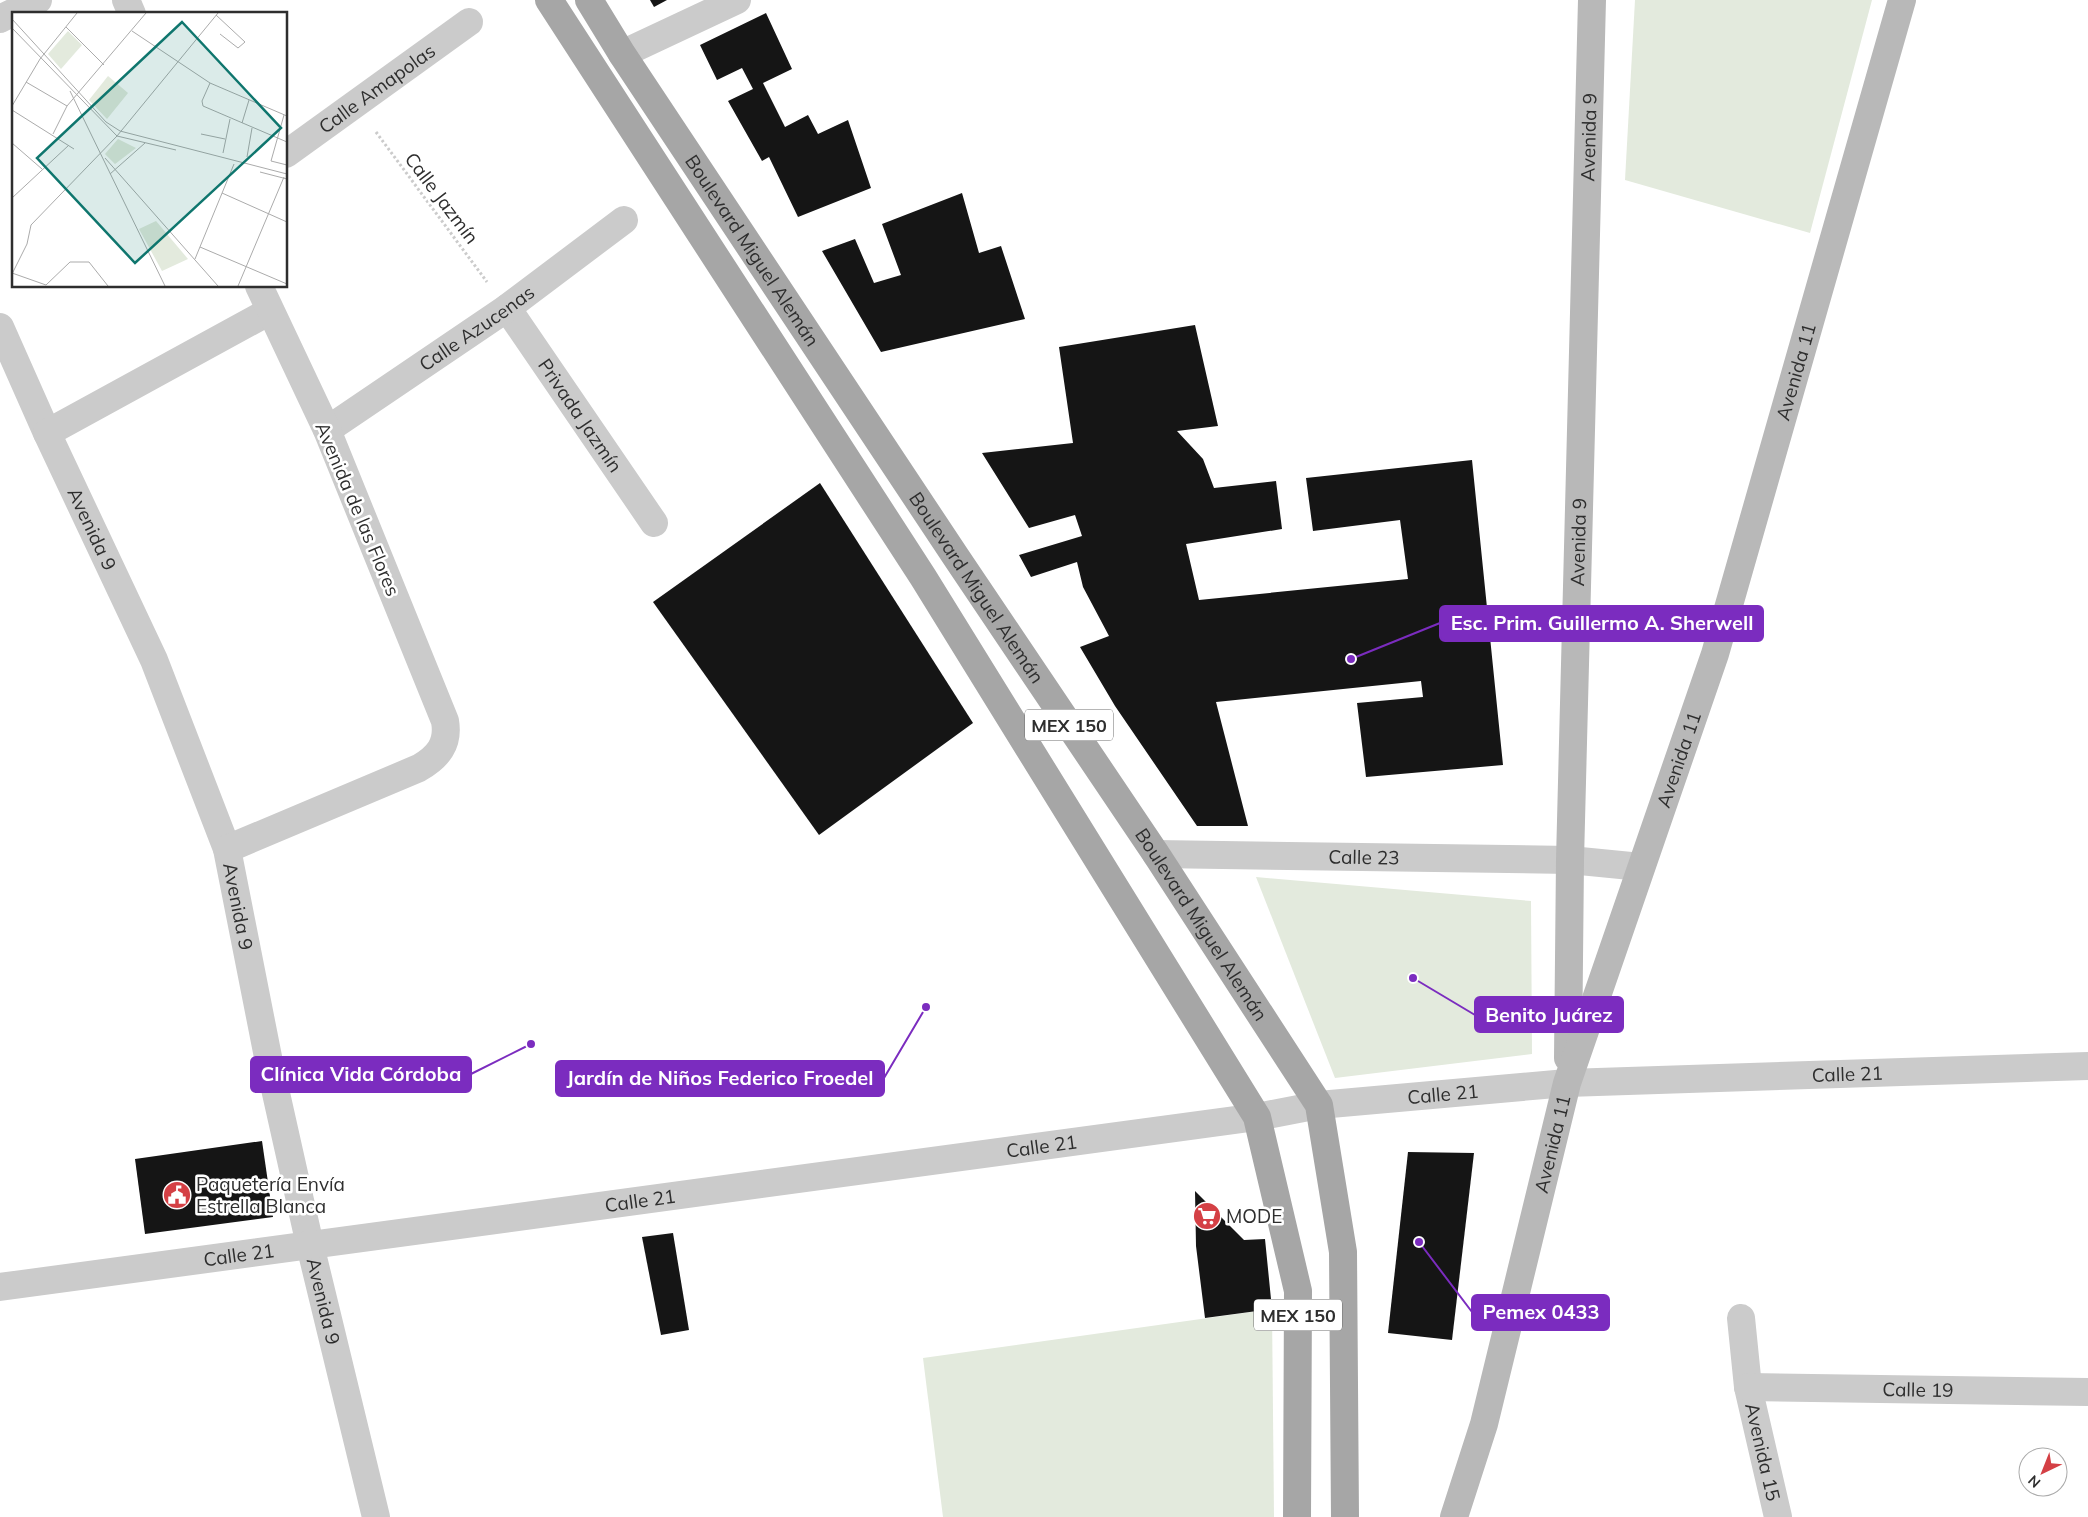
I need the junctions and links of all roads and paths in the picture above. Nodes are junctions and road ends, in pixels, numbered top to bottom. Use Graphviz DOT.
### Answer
graph roads {
  1 [pos="38,0"];
  2 [pos="126,0"];
  3 [pos="549,0"];
  4 [pos="589,0"];
  5 [pos="737,0"];
  6 [pos="1592,0"];
  7 [pos="1902,0"];
  8 [pos="14,12"];
  9 [pos="131,12"];
  10 [pos="12,13"];
  11 [pos="0,19"];
  12 [pos="469,22"];
  13 [pos="622,54"];
  14 [pos="356,105"];
  15 [pos="288,153"];
  16 [pos="624,220"];
  17 [pos="260,288"];
  18 [pos="507,308"];
  19 [pos="270,311"];
  20 [pos="0,327"];
  21 [pos="327,430"];
  22 [pos="47,433"];
  23 [pos="654,522"];
  24 [pos="956,558"];
  25 [pos="923,577"];
  26 [pos="227,849"];
  27 [pos="1156,854"];
  28 [pos="1570,860"];
  29 [pos="1641,867"];
  30 [pos="2088,1066"];
  31 [pos="1567,1083"];
  32 [pos="1319,1104"];
  33 [pos="1257,1118"];
  34 [pos="310,1245"];
  35 [pos="0,1287"];
  36 [pos="1741,1318"];
  37 [pos="1748,1387"];
  38 [pos="2088,1392"];
  39 [pos="376,1517"];
  40 [pos="1297,1517"];
  41 [pos="1345,1517"];
  42 [pos="1454,1517"];
  43 [pos="1778,1517"];
  1 -- 8 [label="street"];
  2 -- 9 [label="street"];
  3 -- 25 [label="main road, Boulevard Miguel Alemán / MEX 150"];
  4 -- 13 [label="main road, Boulevard Miguel Alemán / MEX 150"];
  5 -- 13 [label="street"];
  6 -- 28 [label="main road, Avenida 9"];
  7 -- 29 [label="main road, Avenida 11"];
  10 -- 11 [label="street"];
  12 -- 14 [label="street, Calle Amapolas"];
  13 -- 24 [label="main road, Boulevard Miguel Alemán / MEX 150"];
  14 -- 15 [label="street, Calle Amapolas"];
  14 -- 18 [label="path, Calle Jazmín"];
  16 -- 18 [label="street, Calle Azucenas"];
  17 -- 19 [label="street, Avenida de las Flores"];
  18 -- 21 [label="street, Calle Azucenas"];
  18 -- 23 [label="street, Privada Jazmín"];
  19 -- 21 [label="street, Avenida de las Flores"];
  19 -- 22 [label="street"];
  20 -- 22 [label="street, Avenida 9"];
  21 -- 26 [label="street, Avenida de las Flores"];
  22 -- 26 [label="street, Avenida 9"];
  24 -- 25 [label="main road"];
  24 -- 27 [label="main road, Boulevard Miguel Alemán / MEX 150"];
  25 -- 33 [label="main road, Boulevard Miguel Alemán / MEX 150"];
  26 -- 34 [label="street, Avenida 9"];
  27 -- 28 [label="street, Calle 23"];
  27 -- 32 [label="main road, Boulevard Miguel Alemán / MEX 150"];
  28 -- 29 [label="street, Calle 23"];
  28 -- 31 [label="main road, Avenida 9"];
  29 -- 31 [label="main road, Avenida 11"];
  30 -- 31 [label="street, Calle 21"];
  31 -- 32 [label="street, Calle 21"];
  31 -- 42 [label="main road, Avenida 11"];
  32 -- 33 [label="street, Calle 21"];
  32 -- 41 [label="main road, Boulevard Miguel Alemán / MEX 150"];
  33 -- 34 [label="street, Calle 21"];
  33 -- 40 [label="main road, MEX 150"];
  34 -- 35 [label="street, Calle 21"];
  34 -- 39 [label="street, Avenida 9"];
  36 -- 37 [label="street, Avenida 15"];
  37 -- 38 [label="street, Calle 19"];
  37 -- 43 [label="street, Avenida 15"];
}
